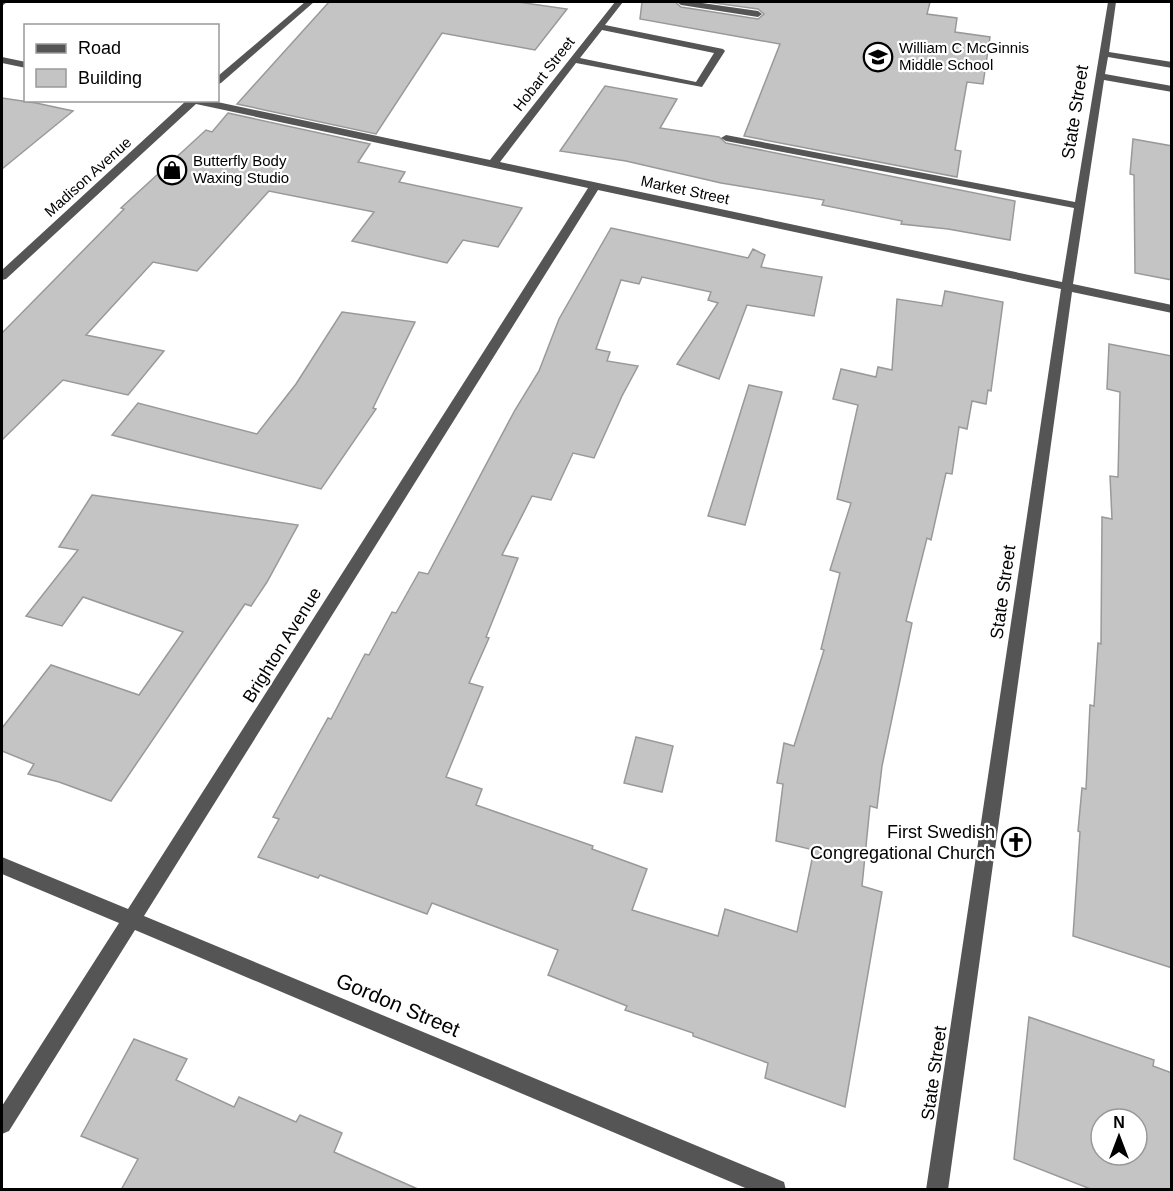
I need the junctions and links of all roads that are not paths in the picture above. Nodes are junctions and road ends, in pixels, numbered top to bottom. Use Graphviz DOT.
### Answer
graph roads {
  1 [pos="310,2"];
  2 [pos="620,2"];
  3 [pos="681,2"];
  4 [pos="1112,2"];
  5 [pos="758,14"];
  6 [pos="600,27"];
  7 [pos="1104,54"];
  8 [pos="2,60"];
  9 [pos="574,60"];
  10 [pos="24,65"];
  11 [pos="1172,65"];
  12 [pos="1100,76"];
  13 [pos="219,80"];
  14 [pos="1172,89"];
  15 [pos="193,102"];
  16 [pos="199,102"];
  17 [pos="726,138"];
  18 [pos="493,164"];
  19 [pos="596,186"];
  20 [pos="1080,206"];
  21 [pos="2,276"];
  22 [pos="1067,286"];
  23 [pos="1172,309"];
  24 [pos="2,865"];
  25 [pos="132,919"];
  26 [pos="2,1124"];
  27 [pos="776,1190"];
  28 [pos="937,1190"];
  1 -- 13 [label="street"];
  2 -- 6 [label="street, Hobart Street"];
  3 -- 5 [label="street"];
  4 -- 7 [label="street, State Street"];
  6 -- 9 [label="street, Hobart Street"];
  6 -- 9 [label="street"];
  7 -- 11 [label="street"];
  7 -- 12 [label="street, State Street"];
  8 -- 10 [label="street"];
  9 -- 18 [label="street, Hobart Street"];
  12 -- 14 [label="street"];
  12 -- 20 [label="street, State Street"];
  15 -- 21 [label="street, Madison Avenue"];
  16 -- 18 [label="street, Market Street"];
  17 -- 20 [label="street"];
  18 -- 19 [label="street, Market Street"];
  19 -- 22 [label="street, Market Street"];
  19 -- 25 [label="street, Brighton Avenue"];
  20 -- 22 [label="street, State Street"];
  22 -- 23 [label="street, Market Street"];
  22 -- 28 [label="street, State Street"];
  24 -- 25 [label="street, Gordon Street"];
  25 -- 26 [label="street, Brighton Avenue"];
  25 -- 27 [label="street, Gordon Street"];
}
